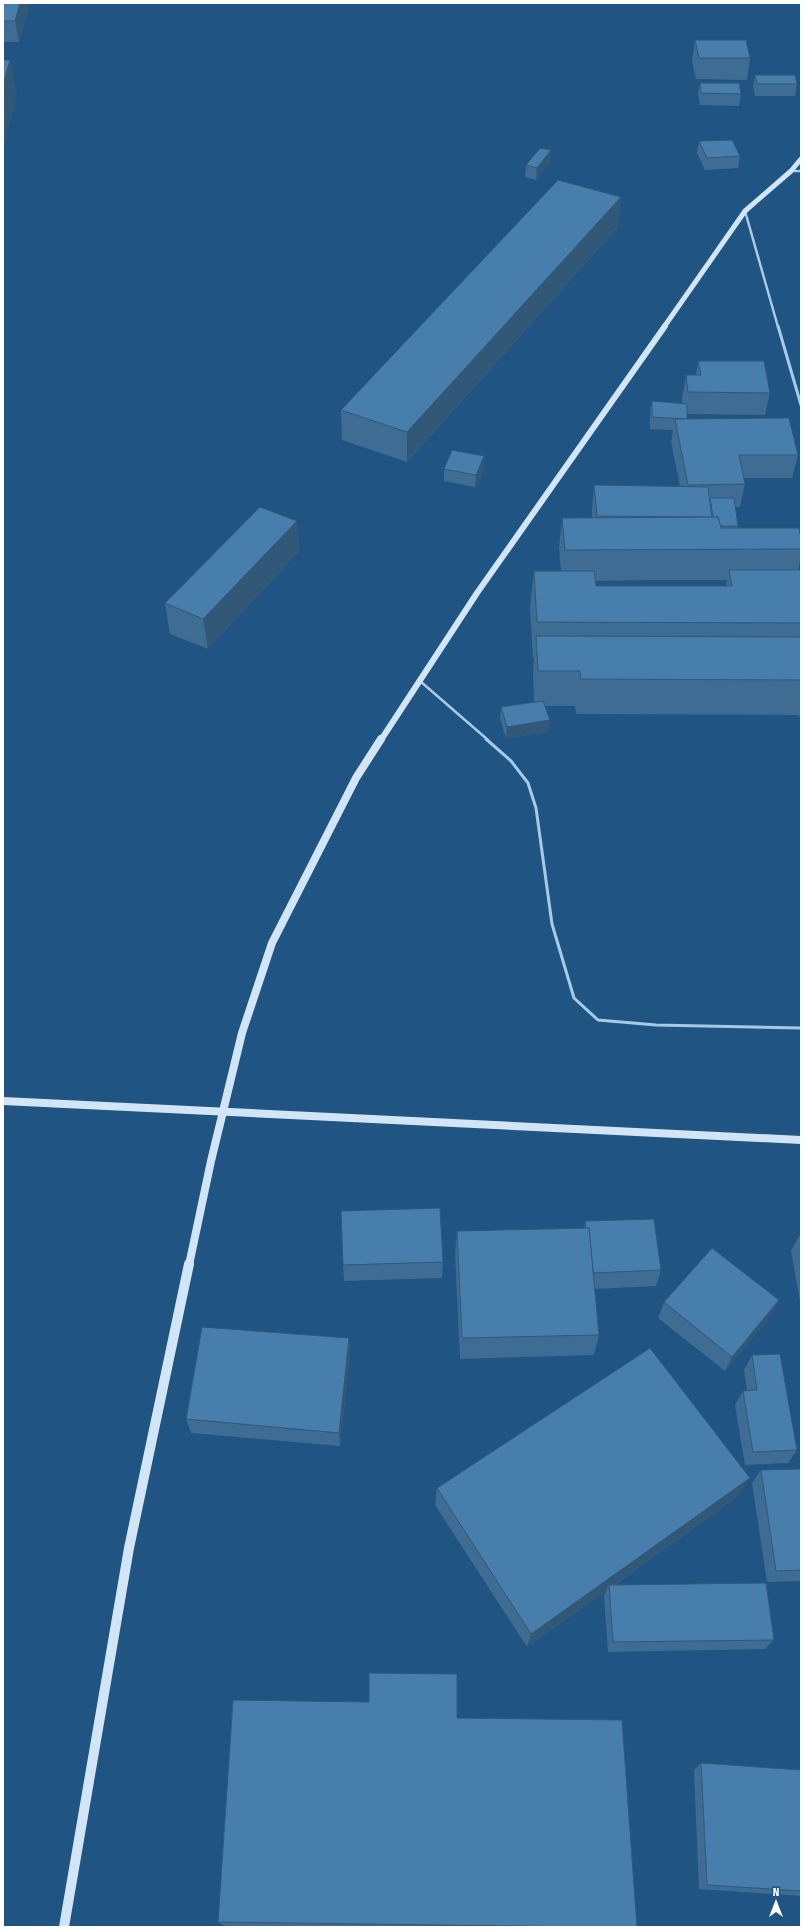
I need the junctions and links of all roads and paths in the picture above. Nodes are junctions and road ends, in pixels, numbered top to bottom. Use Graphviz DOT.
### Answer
graph roads {
  1 [pos="801,159"];
  2 [pos="791,171"];
  3 [pos="801,171"];
  4 [pos="745,211"];
  5 [pos="801,405"];
  6 [pos="420,681"];
  7 [pos="801,1028"];
  8 [pos="3,1101"];
  9 [pos="801,1140"];
  10 [pos="64,1927"];
  1 -- 2 [label="main road"];
  2 -- 3 [label="street"];
  2 -- 4 [label="main road"];
  4 -- 5 [label="street"];
  4 -- 6 [label="main road"];
  6 -- 7 [label="lane"];
  6 -- 10 [label="main road"];
  8 -- 9 [label="main road, bridge"];
}
